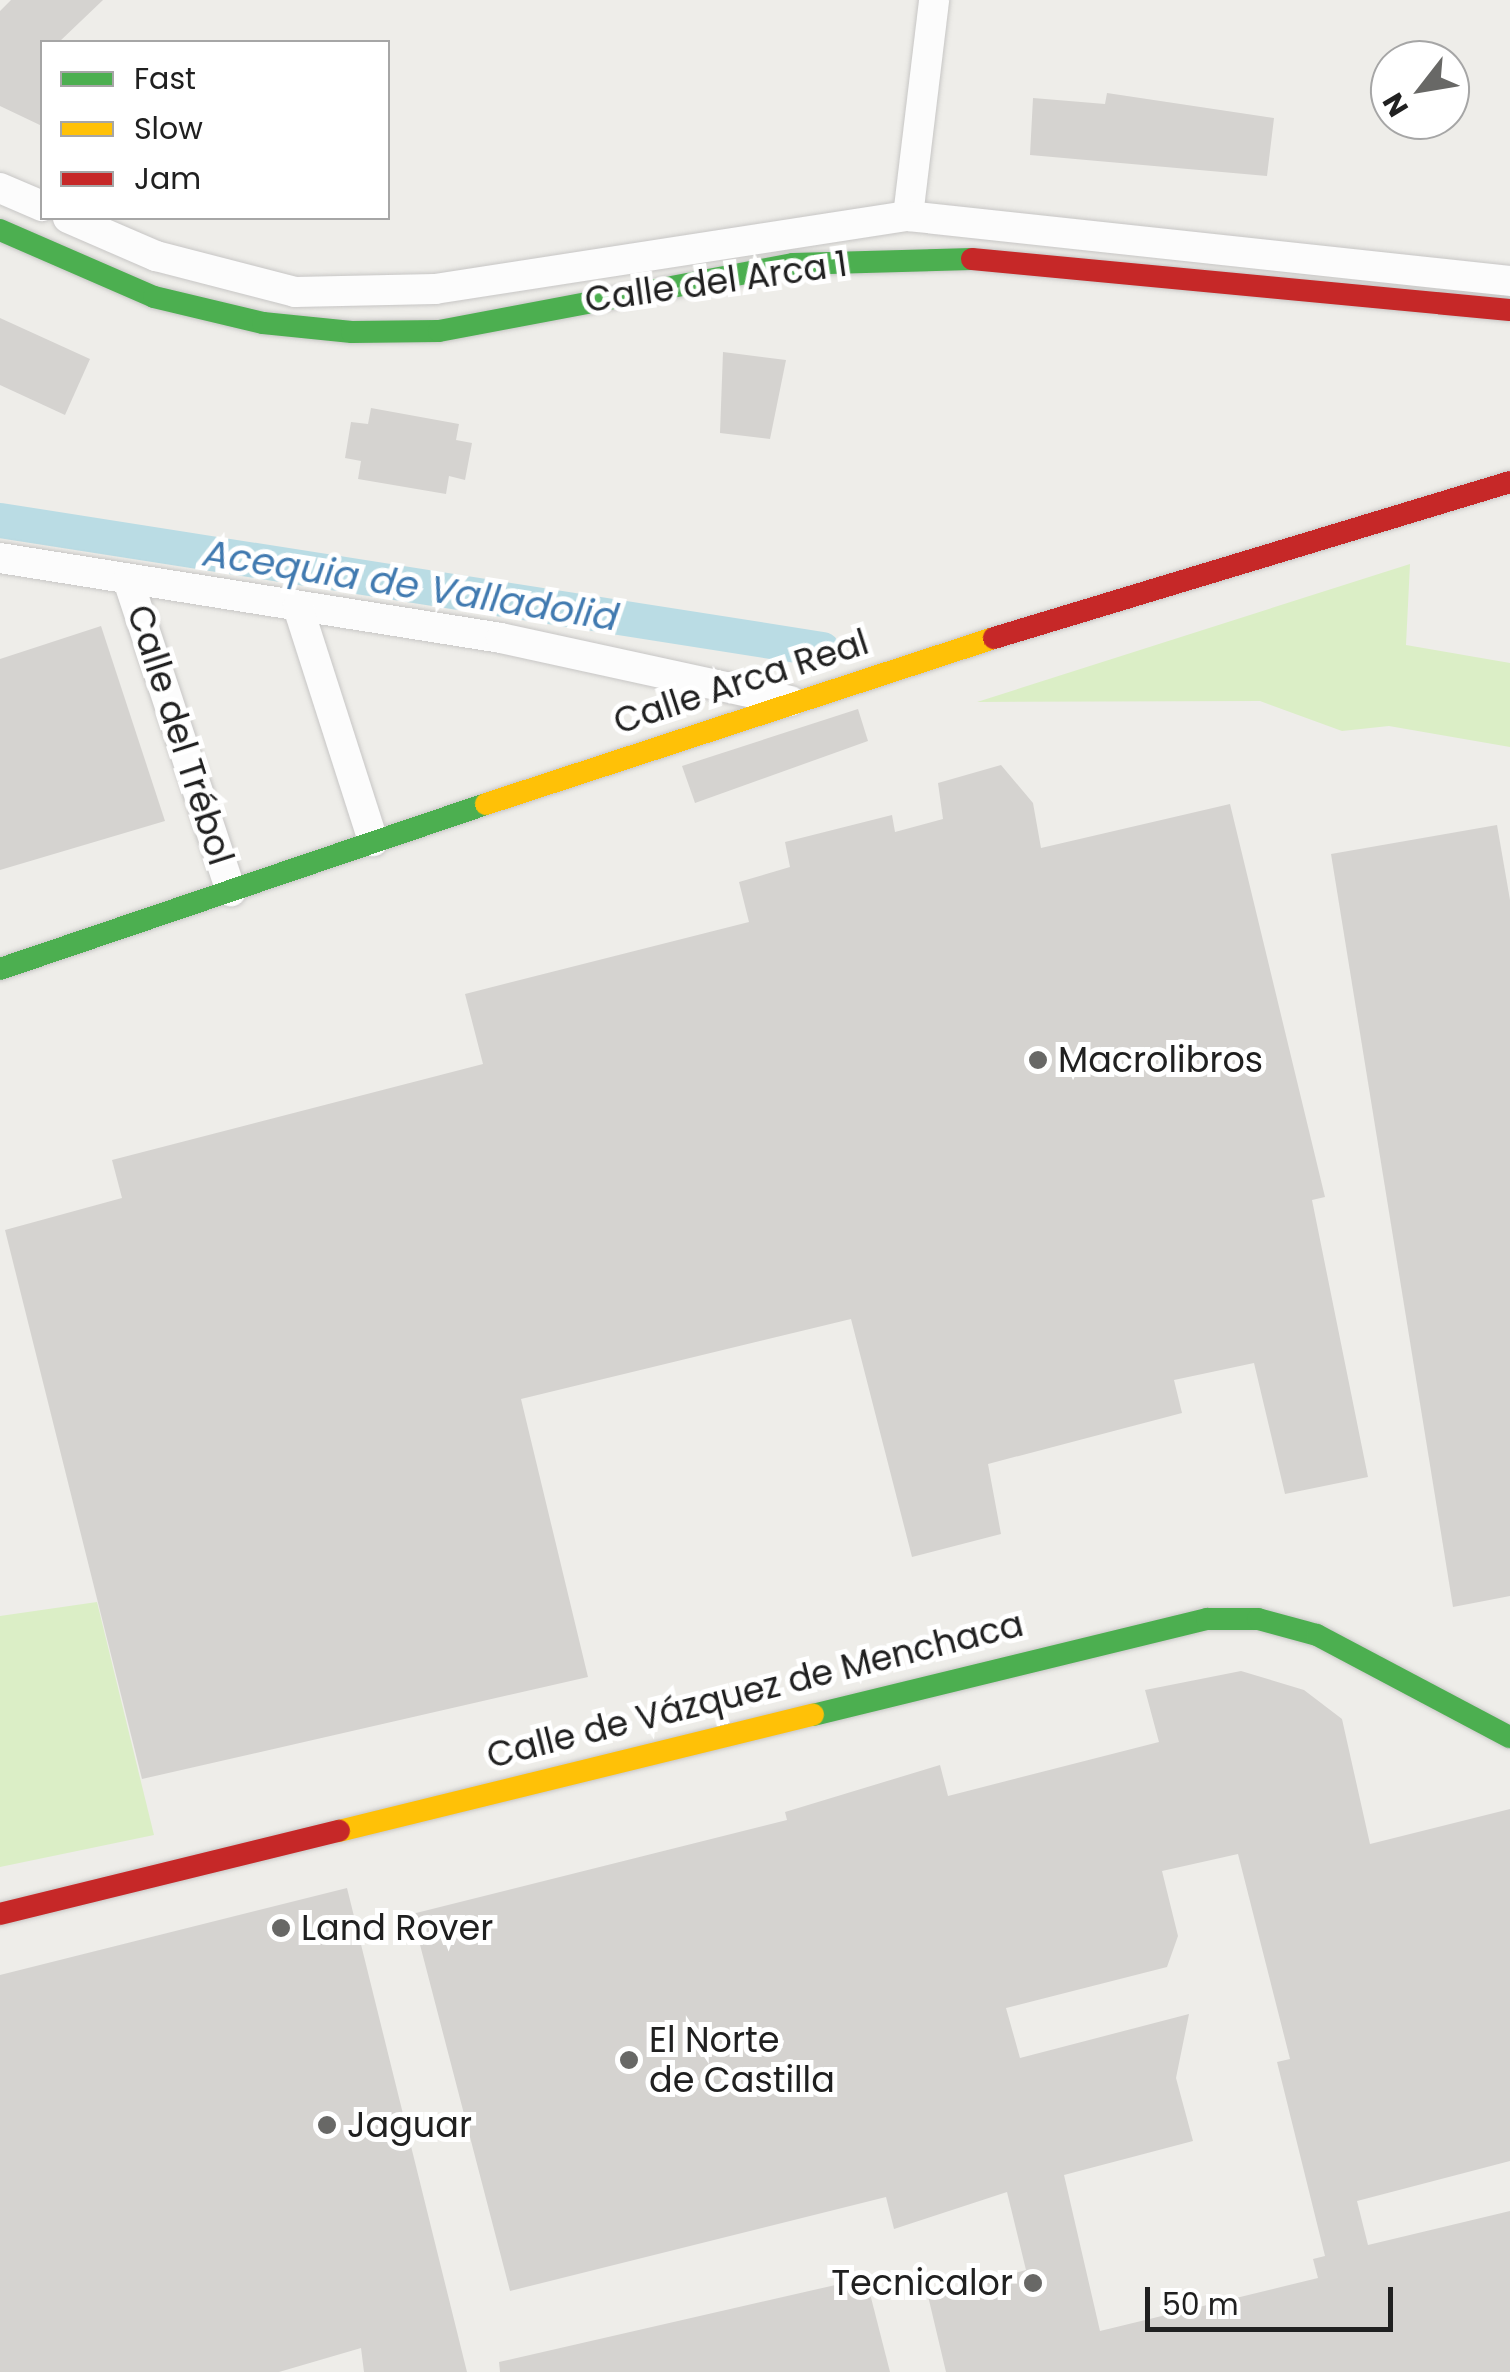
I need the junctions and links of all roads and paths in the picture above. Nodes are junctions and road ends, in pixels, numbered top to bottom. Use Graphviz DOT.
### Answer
graph roads {
  1 [pos="934,0"];
  2 [pos="0,188"];
  3 [pos="40,205"];
  4 [pos="908,216"];
  5 [pos="73,220"];
  6 [pos="0,230"];
  7 [pos="1510,281"];
  8 [pos="1510,310"];
  9 [pos="1510,482"];
  10 [pos="0,558"];
  11 [pos="128,580"];
  12 [pos="298,608"];
  13 [pos="790,701"];
  14 [pos="373,842"];
  15 [pos="231,891"];
  16 [pos="0,969"];
  17 [pos="1510,1737"];
  18 [pos="0,1914"];
  1 -- 4 [label="street"];
  2 -- 3 [label="street"];
  4 -- 5 [label="street, Calle del Arca 1"];
  4 -- 7 [label="street, Calle del Arca 1"];
  6 -- 8 [label="street, Calle del Arca 1"];
  9 -- 13 [label="street, Calle Arca Real"];
  10 -- 11 [label="street"];
  11 -- 12 [label="street"];
  11 -- 15 [label="street, Calle del Trébol"];
  12 -- 13 [label="street"];
  12 -- 14 [label="street"];
  13 -- 14 [label="street, Calle Arca Real"];
  14 -- 15 [label="street, Calle Arca Real"];
  15 -- 16 [label="street, Calle Arca Real"];
  17 -- 18 [label="street, Calle de Vázquez de Menchaca"];
}
